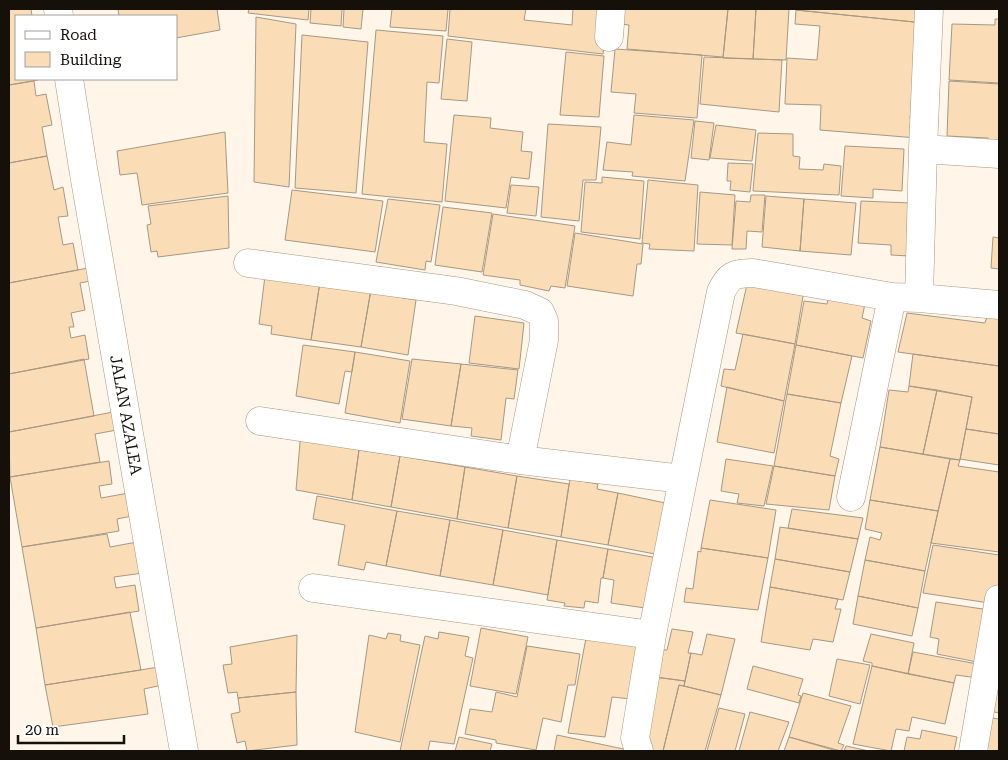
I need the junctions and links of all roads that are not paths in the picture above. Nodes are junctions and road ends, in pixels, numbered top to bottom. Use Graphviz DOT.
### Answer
graph roads {
  1 [pos="611,9"];
  2 [pos="929,9"];
  3 [pos="609,37"];
  4 [pos="69,80"];
  5 [pos="923,149"];
  6 [pos="999,154"];
  7 [pos="248,263"];
  8 [pos="892,297"];
  9 [pos="918,298"];
  10 [pos="999,305"];
  11 [pos="260,421"];
  12 [pos="520,460"];
  13 [pos="683,479"];
  14 [pos="851,497"];
  15 [pos="313,588"];
  16 [pos="999,598"];
  17 [pos="652,635"];
  18 [pos="184,751"];
  19 [pos="639,751"];
  20 [pos="973,751"];
  1 -- 3 [label="street"];
  2 -- 5 [label="street"];
  4 -- 18 [label="street, JALAN AZALEA"];
  5 -- 6 [label="street"];
  5 -- 9 [label="street"];
  7 -- 12 [label="street"];
  8 -- 9 [label="street"];
  8 -- 13 [label="street"];
  8 -- 14 [label="street"];
  9 -- 10 [label="street"];
  11 -- 12 [label="street"];
  12 -- 13 [label="street"];
  13 -- 17 [label="street"];
  15 -- 17 [label="street"];
  16 -- 20 [label="street"];
  17 -- 19 [label="street"];
}
